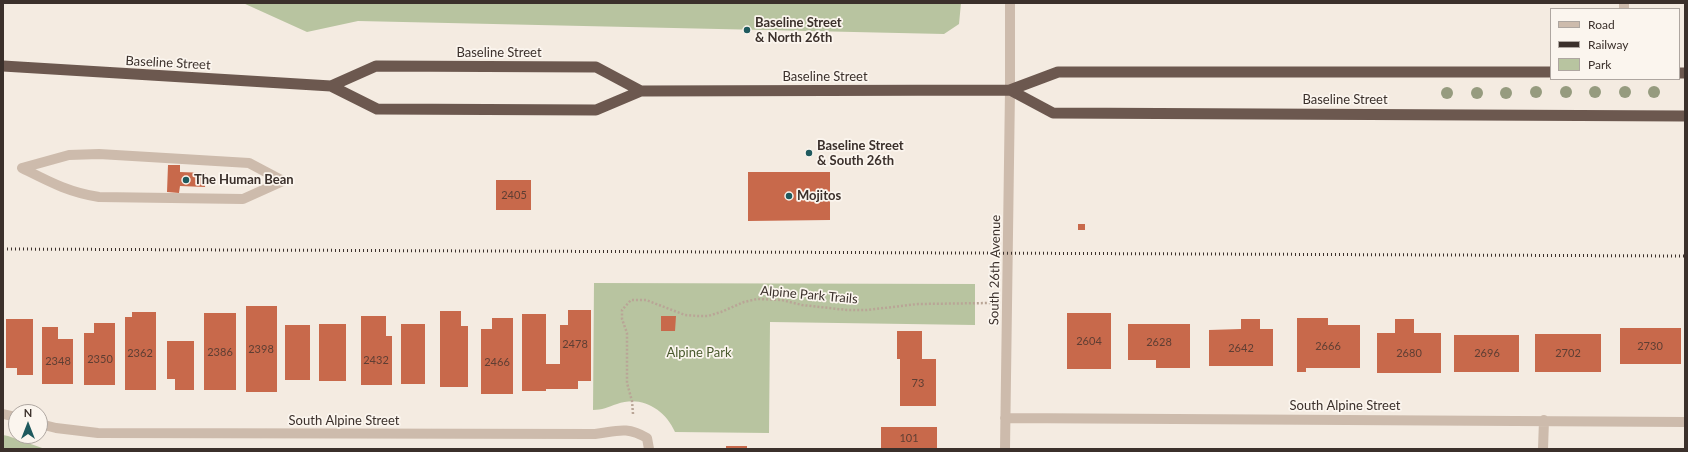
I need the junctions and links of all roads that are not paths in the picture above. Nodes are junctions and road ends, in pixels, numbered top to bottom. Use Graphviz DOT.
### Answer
graph roads {
  1 [pos="1010,3"];
  2 [pos="3,66"];
  3 [pos="1550,72"];
  4 [pos="331,86"];
  5 [pos="1010,90"];
  6 [pos="641,91"];
  7 [pos="1685,116"];
  8 [pos="283,181"];
  9 [pos="1006,418"];
  10 [pos="1544,420"];
  11 [pos="1685,422"];
  12 [pos="48,426"];
  13 [pos="649,449"];
  14 [pos="1005,449"];
  15 [pos="1543,449"];
  1 -- 5 [label="street, South 26th Avenue"];
  2 -- 4 [label="highway, Baseline Street"];
  3 -- 5 [label="highway, Baseline Street"];
  4 -- 6 [label="highway, Baseline Street"];
  4 -- 6 [label="highway, Baseline Street"];
  5 -- 6 [label="highway, Baseline Street"];
  5 -- 7 [label="highway, Baseline Street"];
  5 -- 9 [label="street, South 26th Avenue"];
  8 -- 8 [label="street"];
  9 -- 10 [label="street, South Alpine Street"];
  9 -- 14 [label="street, South 26th Avenue"];
  10 -- 11 [label="street, South Alpine Street"];
  10 -- 15 [label="street"];
  12 -- 13 [label="street, South Alpine Street"];
}
